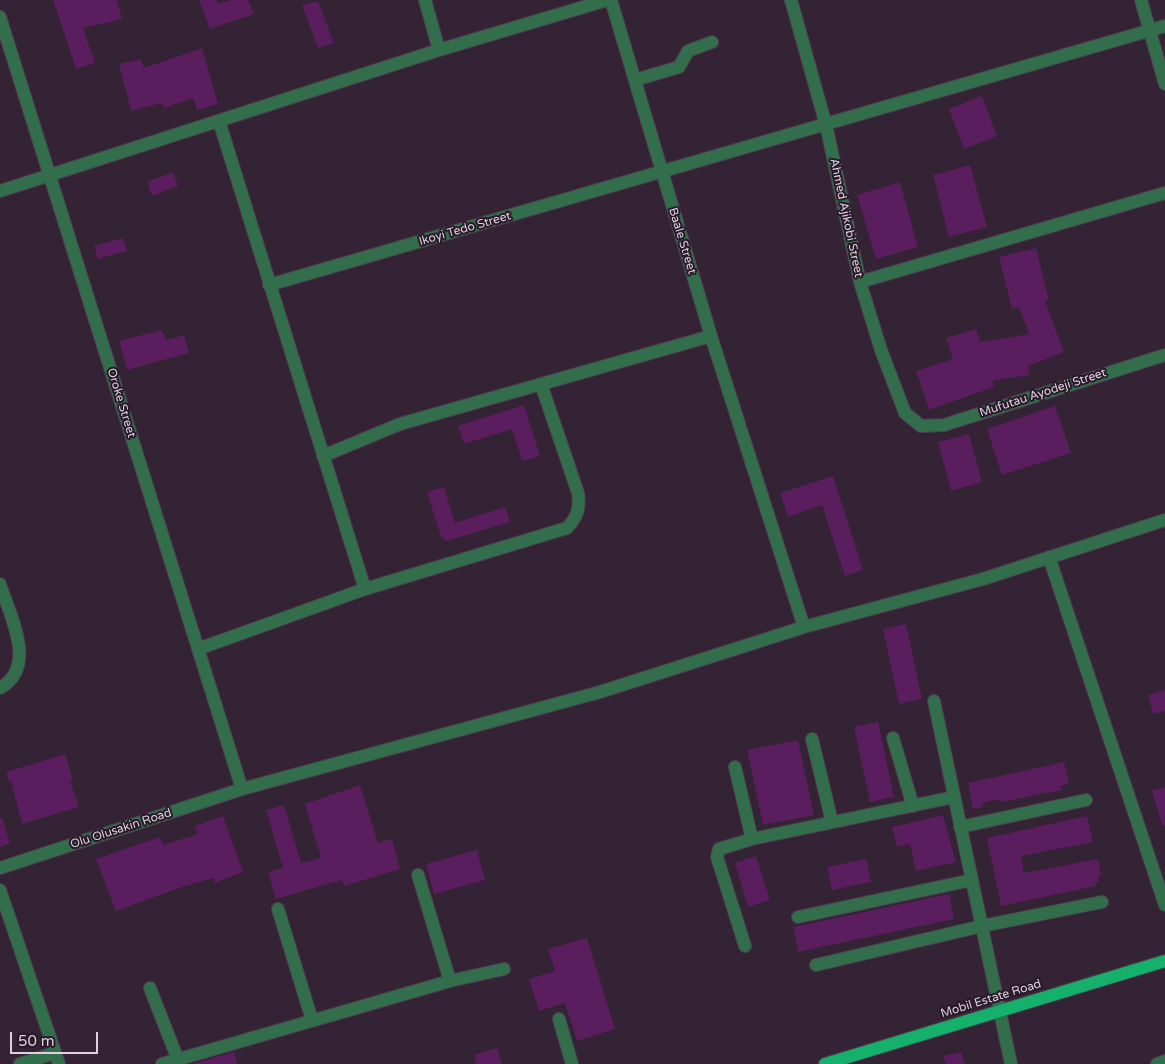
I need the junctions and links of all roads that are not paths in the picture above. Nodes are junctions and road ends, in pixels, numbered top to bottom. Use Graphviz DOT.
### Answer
graph roads {
  1 [pos="425,0"];
  2 [pos="607,0"];
  3 [pos="612,0"];
  4 [pos="791,0"];
  5 [pos="1141,0"];
  6 [pos="0,17"];
  7 [pos="1165,26"];
  8 [pos="1150,31"];
  9 [pos="712,42"];
  10 [pos="439,50"];
  11 [pos="635,80"];
  12 [pos="1165,84"];
  13 [pos="219,121"];
  14 [pos="826,126"];
  15 [pos="661,173"];
  16 [pos="50,177"];
  17 [pos="0,191"];
  18 [pos="1165,193"];
  19 [pos="860,282"];
  20 [pos="270,285"];
  21 [pos="711,336"];
  22 [pos="1165,355"];
  23 [pos="541,384"];
  24 [pos="921,426"];
  25 [pos="323,456"];
  26 [pos="1165,520"];
  27 [pos="1048,557"];
  28 [pos="0,584"];
  29 [pos="365,589"];
  30 [pos="804,628"];
  31 [pos="198,649"];
  32 [pos="0,688"];
  33 [pos="934,702"];
  34 [pos="894,738"];
  35 [pos="812,739"];
  36 [pos="735,767"];
  37 [pos="242,789"];
  38 [pos="954,797"];
  39 [pos="1086,800"];
  40 [pos="913,806"];
  41 [pos="832,822"];
  42 [pos="960,827"];
  43 [pos="752,839"];
  44 [pos="0,868"];
  45 [pos="418,875"];
  46 [pos="972,880"];
  47 [pos="0,890"];
  48 [pos="1102,902"];
  49 [pos="1165,905"];
  50 [pos="278,909"];
  51 [pos="798,917"];
  52 [pos="982,926"];
  53 [pos="746,946"];
  54 [pos="1165,962"];
  55 [pos="816,964"];
  56 [pos="504,969"];
  57 [pos="450,981"];
  58 [pos="150,988"];
  59 [pos="999,1010"];
  60 [pos="559,1018"];
  61 [pos="312,1020"];
  62 [pos="57,1058"];
  63 [pos="178,1060"];
  64 [pos="1165,1061"];
  65 [pos="20,1064"];
  66 [pos="162,1064"];
  67 [pos="572,1064"];
  68 [pos="825,1064"];
  69 [pos="1011,1064"];
  70 [pos="1157,1064"];
  1 -- 10 [label="street"];
  2 -- 10 [label="street"];
  3 -- 11 [label="street, Baale Street"];
  4 -- 14 [label="street, Ahmed Ajikobi Street"];
  5 -- 8 [label="street"];
  6 -- 16 [label="street, Oroke Street"];
  7 -- 8 [label="street, Ikoyi Tedo Street"];
  8 -- 12 [label="street"];
  8 -- 14 [label="street, Ikoyi Tedo Street"];
  9 -- 11 [label="street"];
  10 -- 13 [label="street"];
  11 -- 15 [label="street, Baale Street"];
  13 -- 16 [label="street"];
  13 -- 20 [label="street"];
  14 -- 15 [label="street, Ikoyi Tedo Street"];
  14 -- 19 [label="street, Ahmed Ajikobi Street"];
  15 -- 20 [label="street, Ikoyi Tedo Street"];
  15 -- 21 [label="street, Baale Street"];
  16 -- 17 [label="street"];
  16 -- 31 [label="street, Oroke Street"];
  18 -- 19 [label="street"];
  19 -- 24 [label="street, Ahmed Ajikobi Street"];
  20 -- 25 [label="street"];
  21 -- 23 [label="street"];
  21 -- 30 [label="street, Baale Street"];
  22 -- 24 [label="street, Mufutau Ayodeji Street"];
  23 -- 25 [label="street"];
  23 -- 29 [label="street"];
  25 -- 29 [label="street"];
  26 -- 27 [label="street, Olu Olusakin Road"];
  27 -- 30 [label="street, Olu Olusakin Road"];
  27 -- 49 [label="street"];
  28 -- 32 [label="street"];
  29 -- 31 [label="street"];
  30 -- 37 [label="street, Olu Olusakin Road"];
  31 -- 37 [label="street, Oroke Street"];
  33 -- 38 [label="street"];
  34 -- 40 [label="street"];
  35 -- 41 [label="street"];
  36 -- 43 [label="street"];
  37 -- 44 [label="street, Olu Olusakin Road"];
  38 -- 40 [label="street"];
  38 -- 42 [label="street"];
  39 -- 42 [label="street"];
  40 -- 41 [label="street"];
  41 -- 43 [label="street"];
  42 -- 46 [label="street"];
  43 -- 53 [label="street"];
  45 -- 57 [label="street"];
  46 -- 51 [label="street"];
  46 -- 52 [label="street"];
  47 -- 62 [label="street"];
  48 -- 52 [label="street"];
  50 -- 61 [label="street"];
  52 -- 55 [label="street"];
  52 -- 59 [label="street"];
  54 -- 59 [label="main road, Mobil Estate Road"];
  56 -- 57 [label="street"];
  57 -- 61 [label="street"];
  58 -- 63 [label="street"];
  59 -- 68 [label="main road, Mobil Estate Road"];
  59 -- 69 [label="street"];
  60 -- 67 [label="street"];
  61 -- 63 [label="street"];
  62 -- 65 [label="street"];
  63 -- 66 [label="street"];
  64 -- 70 [label="street"];
}
